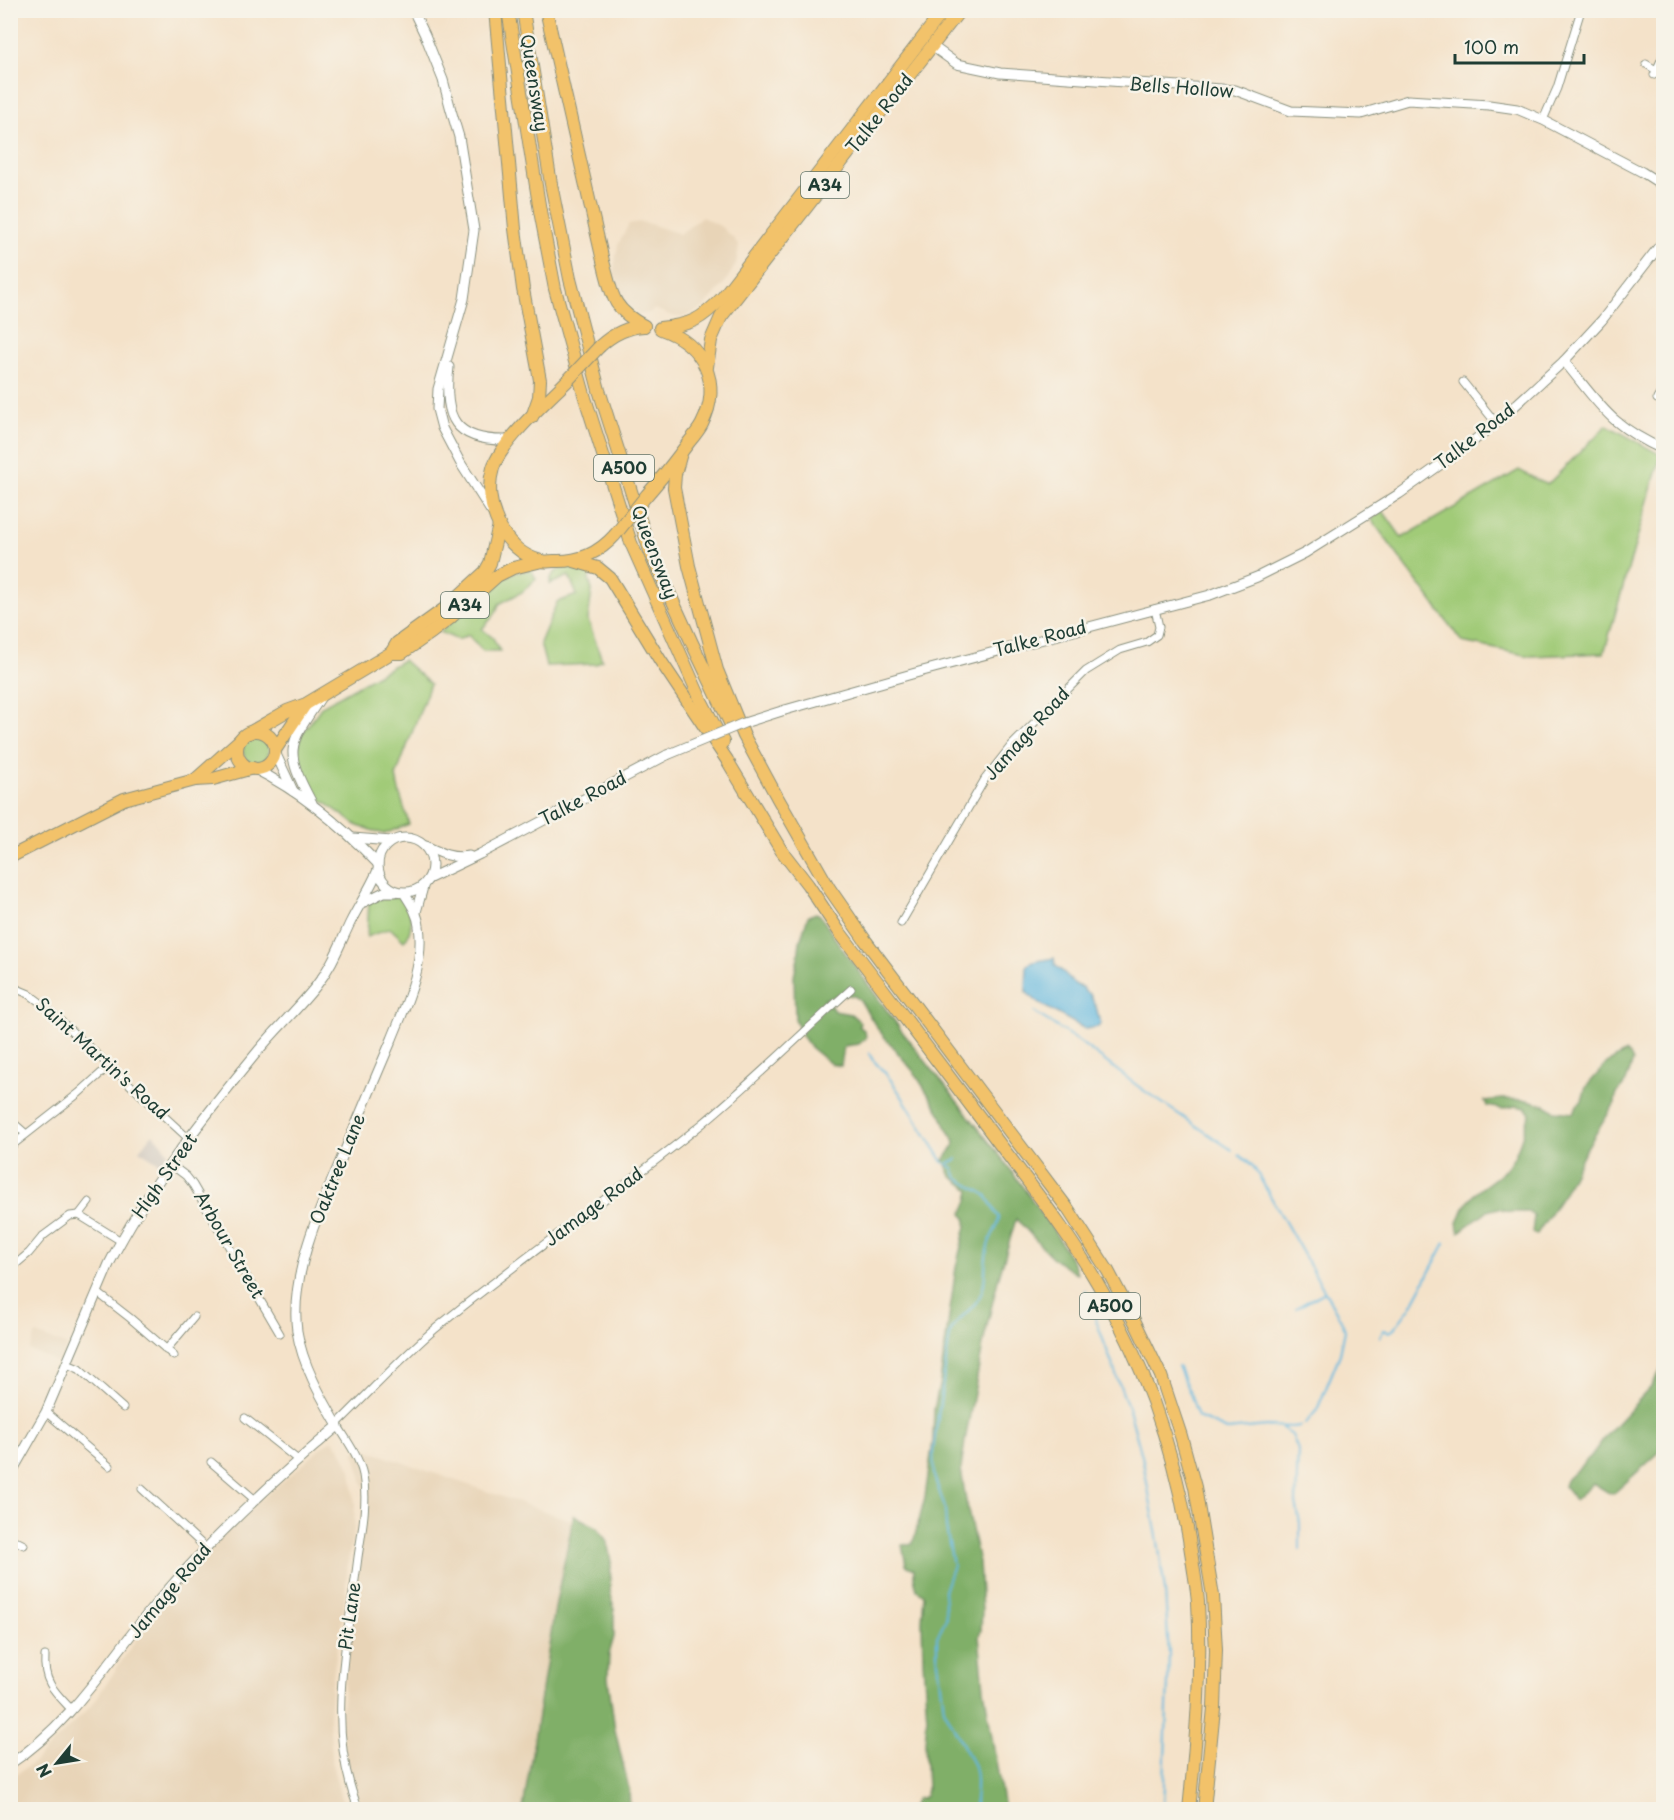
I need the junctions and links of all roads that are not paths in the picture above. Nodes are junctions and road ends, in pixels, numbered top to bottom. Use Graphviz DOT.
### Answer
graph roads {
  1 [pos="413,10"];
  2 [pos="495,10"];
  3 [pos="508,10"];
  4 [pos="523,10"];
  5 [pos="546,10"];
  6 [pos="944,10"];
  7 [pos="960,10"];
  8 [pos="1581,10"];
  9 [pos="932,46"];
  10 [pos="1664,54"];
  11 [pos="1646,64"];
  12 [pos="1543,120"];
  13 [pos="1664,186"];
  14 [pos="1664,240"];
  15 [pos="644,326"];
  16 [pos="660,328"];
  17 [pos="451,346"];
  18 [pos="1564,361"];
  19 [pos="707,367"];
  20 [pos="1463,382"];
  21 [pos="1664,388"];
  22 [pos="1657,399"];
  23 [pos="532,417"];
  24 [pos="1496,423"];
  25 [pos="510,440"];
  26 [pos="1664,450"];
  27 [pos="681,453"];
  28 [pos="497,521"];
  29 [pos="542,561"];
  30 [pos="574,561"];
  31 [pos="1155,609"];
  32 [pos="392,653"];
  33 [pos="324,692"];
  34 [pos="306,704"];
  35 [pos="245,736"];
  36 [pos="275,751"];
  37 [pos="254,769"];
  38 [pos="195,780"];
  39 [pos="293,790"];
  40 [pos="314,807"];
  41 [pos="353,838"];
  42 [pos="391,841"];
  43 [pos="426,846"];
  44 [pos="480,854"];
  45 [pos="10,857"];
  46 [pos="378,867"];
  47 [pos="430,878"];
  48 [pos="808,885"];
  49 [pos="423,887"];
  50 [pos="829,888"];
  51 [pos="401,892"];
  52 [pos="362,903"];
  53 [pos="416,912"];
  54 [pos="901,923"];
  55 [pos="10,986"];
  56 [pos="851,989"];
  57 [pos="109,1066"];
  58 [pos="10,1120"];
  59 [pos="26,1134"];
  60 [pos="189,1139"];
  61 [pos="10,1147"];
  62 [pos="170,1164"];
  63 [pos="89,1202"];
  64 [pos="79,1215"];
  65 [pos="121,1241"];
  66 [pos="10,1269"];
  67 [pos="98,1293"];
  68 [pos="194,1317"];
  69 [pos="280,1334"];
  70 [pos="166,1350"];
  71 [pos="174,1356"];
  72 [pos="67,1364"];
  73 [pos="123,1408"];
  74 [pos="46,1412"];
  75 [pos="245,1419"];
  76 [pos="338,1425"];
  77 [pos="298,1460"];
  78 [pos="211,1462"];
  79 [pos="109,1466"];
  80 [pos="10,1475"];
  81 [pos="142,1489"];
  82 [pos="254,1499"];
  83 [pos="10,1538"];
  84 [pos="24,1545"];
  85 [pos="205,1547"];
  86 [pos="45,1656"];
  87 [pos="71,1709"];
  88 [pos="10,1764"];
  89 [pos="359,1809"];
  90 [pos="1189,1809"];
  91 [pos="1204,1809"];
  1 -- 17 [label="street"];
  2 -- 23 [label="highway"];
  3 -- 48 [label="highway, Queensway / A500"];
  4 -- 50 [label="highway, Queensway / A500"];
  5 -- 15 [label="highway"];
  6 -- 16 [label="highway, Talke Road / A34"];
  7 -- 9 [label="highway, Talke Road / A34"];
  8 -- 12 [label="street"];
  9 -- 12 [label="street, Bells Hollow"];
  9 -- 19 [label="highway, Talke Road / A34"];
  10 -- 11 [label="street"];
  12 -- 13 [label="street, Bells Hollow"];
  14 -- 18 [label="street, Talke Road"];
  15 -- 16 [label="highway"];
  15 -- 23 [label="highway, bridge"];
  16 -- 19 [label="highway"];
  17 -- 25 [label="street"];
  17 -- 28 [label="street"];
  18 -- 24 [label="street, Talke Road"];
  18 -- 26 [label="street"];
  19 -- 27 [label="highway"];
  20 -- 24 [label="street"];
  21 -- 22 [label="street"];
  23 -- 25 [label="highway"];
  24 -- 31 [label="street, Talke Road"];
  25 -- 28 [label="highway"];
  27 -- 30 [label="highway, bridge"];
  27 -- 50 [label="highway"];
  28 -- 29 [label="highway"];
  28 -- 32 [label="highway, A34"];
  29 -- 30 [label="highway"];
  29 -- 32 [label="highway, A34"];
  30 -- 48 [label="highway"];
  31 -- 44 [label="street, Talke Road, bridge"];
  31 -- 54 [label="street, Jamage Road"];
  32 -- 33 [label="highway, A34"];
  33 -- 34 [label="highway, A34"];
  33 -- 40 [label="street"];
  34 -- 35 [label="highway, A34"];
  34 -- 36 [label="highway, A34"];
  35 -- 36 [label="highway"];
  35 -- 37 [label="highway"];
  35 -- 38 [label="highway, A34"];
  36 -- 37 [label="highway"];
  36 -- 39 [label="street"];
  37 -- 38 [label="highway, A34"];
  37 -- 39 [label="street"];
  38 -- 45 [label="highway, A34"];
  39 -- 40 [label="street"];
  40 -- 41 [label="street"];
  41 -- 42 [label="street"];
  41 -- 46 [label="street"];
  42 -- 43 [label="street"];
  42 -- 46 [label="street"];
  43 -- 44 [label="street, Talke Road"];
  43 -- 47 [label="street"];
  44 -- 47 [label="street, Talke Road"];
  46 -- 51 [label="street"];
  46 -- 52 [label="street, High Street"];
  47 -- 49 [label="street"];
  48 -- 90 [label="highway, A500"];
  49 -- 51 [label="street"];
  49 -- 53 [label="street, Oaktree Lane"];
  50 -- 91 [label="highway, A500"];
  51 -- 52 [label="street"];
  51 -- 53 [label="street, Oaktree Lane"];
  52 -- 60 [label="street, High Street"];
  53 -- 76 [label="street, Oaktree Lane"];
  55 -- 57 [label="street, Saint Martin's Road"];
  56 -- 76 [label="street, Jamage Road"];
  57 -- 59 [label="street"];
  57 -- 60 [label="street, Saint Martin's Road"];
  58 -- 59 [label="street"];
  59 -- 61 [label="street"];
  60 -- 62 [label="street, High Street"];
  62 -- 65 [label="street, High Street"];
  62 -- 69 [label="street, Arbour Street"];
  63 -- 64 [label="street"];
  64 -- 65 [label="street"];
  64 -- 66 [label="street"];
  65 -- 67 [label="street, High Street"];
  67 -- 70 [label="street"];
  67 -- 72 [label="street, High Street"];
  68 -- 70 [label="street"];
  70 -- 71 [label="street"];
  72 -- 73 [label="street"];
  72 -- 74 [label="street, High Street"];
  74 -- 79 [label="street"];
  74 -- 80 [label="street, High Street"];
  75 -- 77 [label="street"];
  76 -- 77 [label="street, Jamage Road"];
  76 -- 89 [label="street, Pit Lane"];
  77 -- 82 [label="street, Jamage Road"];
  78 -- 82 [label="street"];
  81 -- 85 [label="street"];
  82 -- 85 [label="street, Jamage Road"];
  83 -- 84 [label="street"];
  85 -- 87 [label="street, Jamage Road"];
  86 -- 87 [label="street"];
  87 -- 88 [label="street, Jamage Road"];
}
